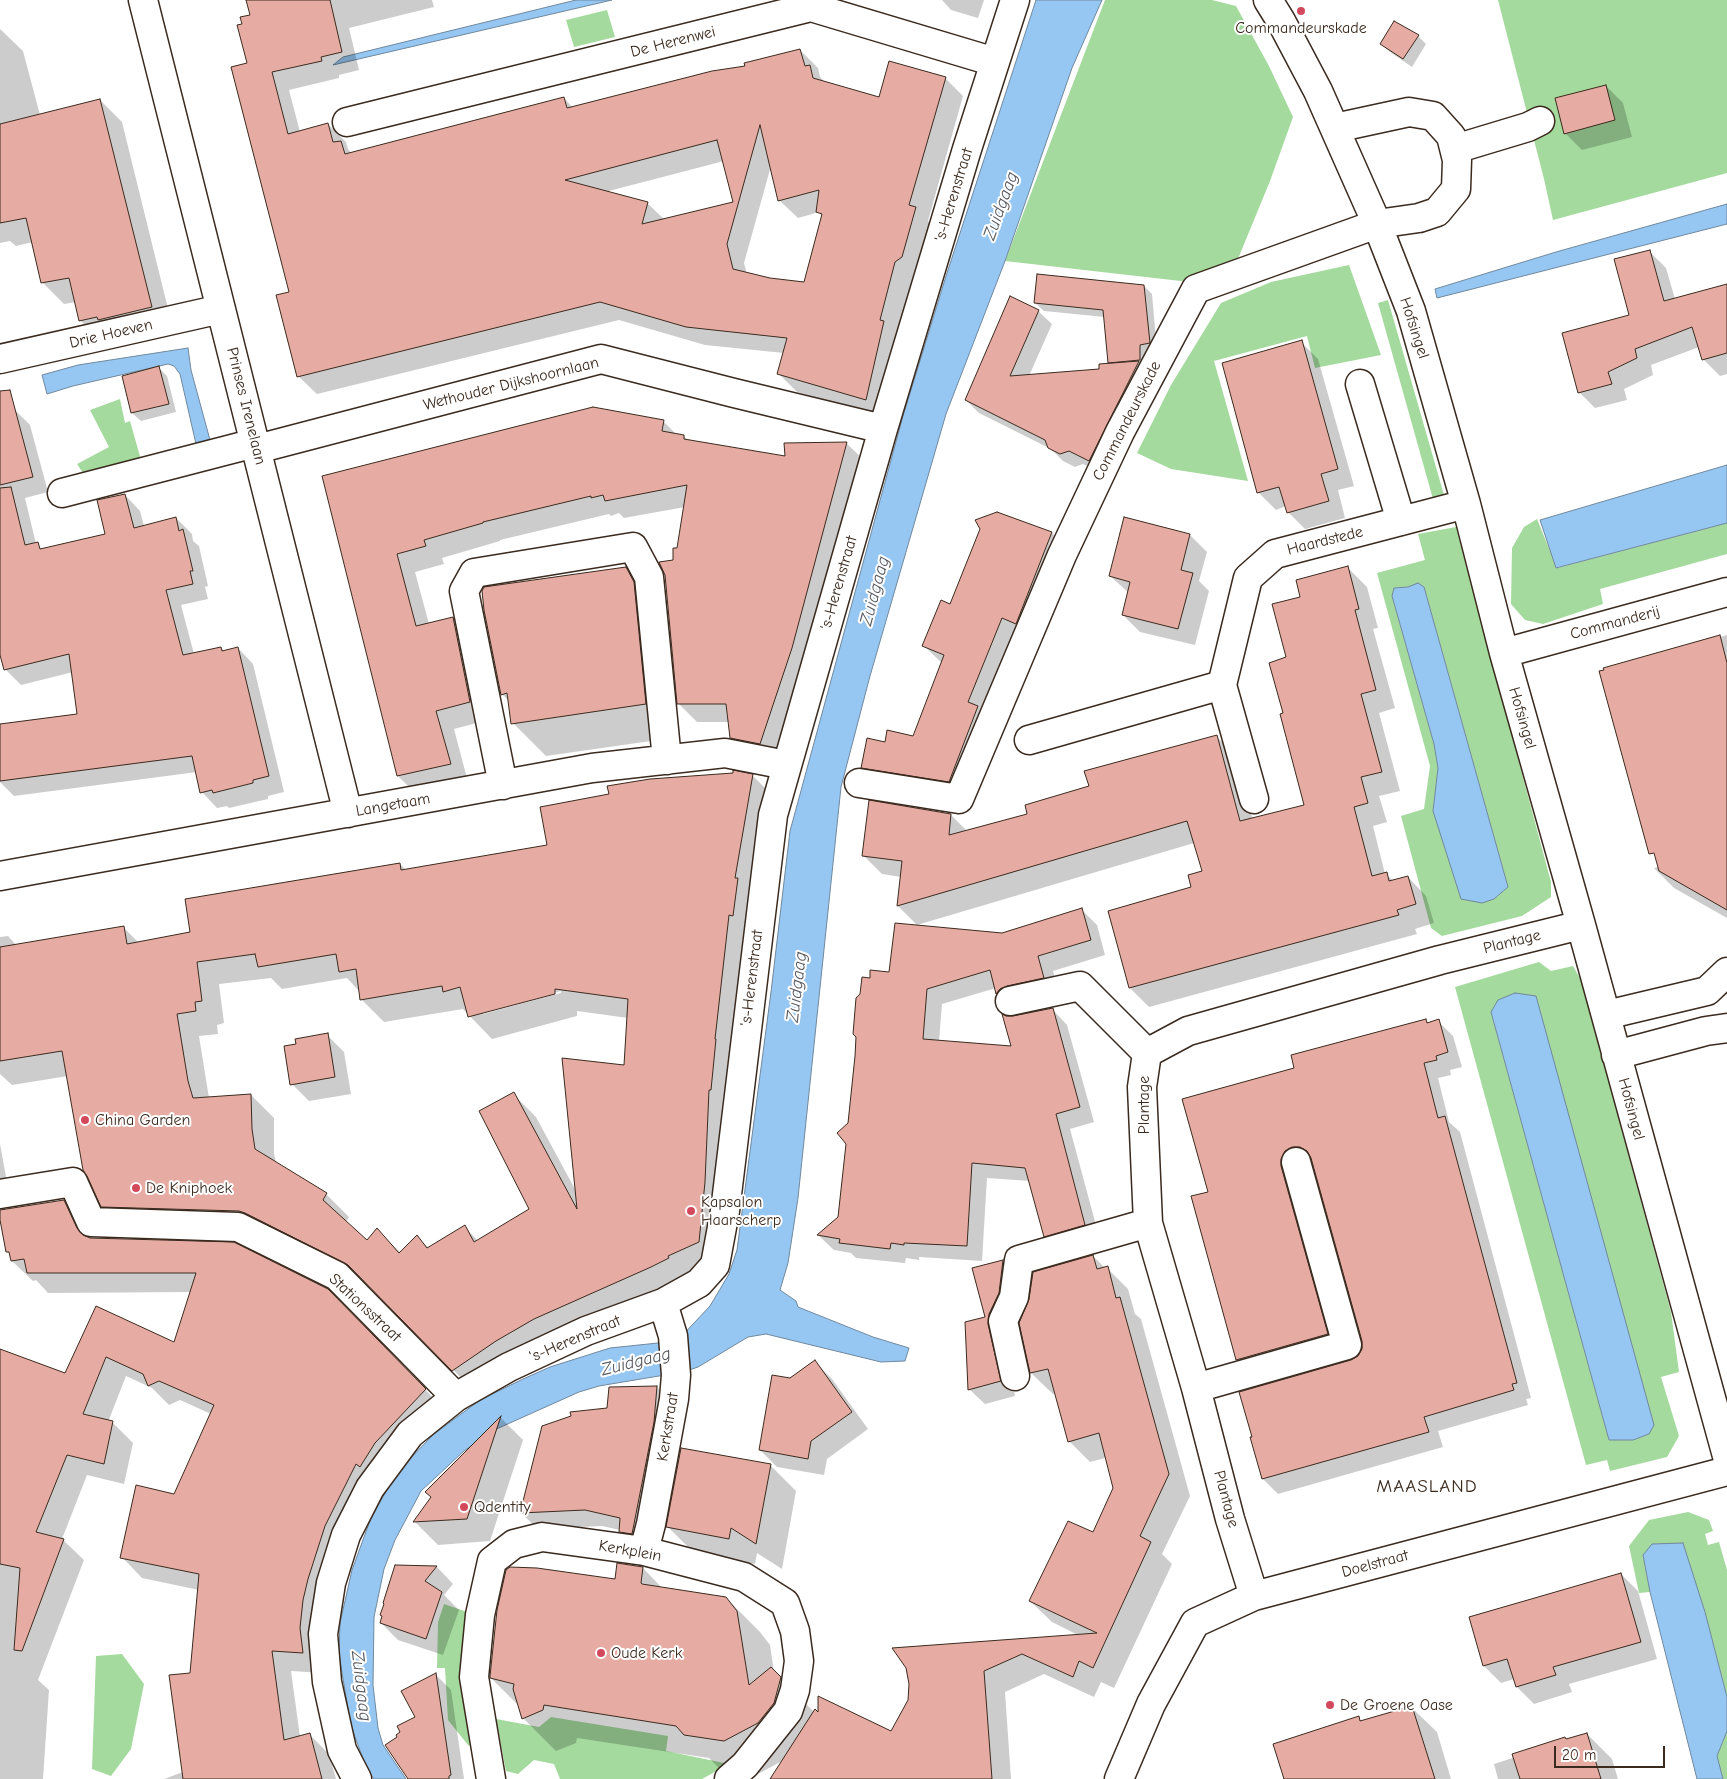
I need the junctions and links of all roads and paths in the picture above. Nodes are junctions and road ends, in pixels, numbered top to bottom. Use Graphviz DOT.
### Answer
graph roads {
  1 [pos="143,0"];
  2 [pos="1015,0"];
  3 [pos="1268,0"];
  4 [pos="995,62"];
  5 [pos="1540,121"];
  6 [pos="348,122"];
  7 [pos="1335,128"];
  8 [pos="1455,149"];
  9 [pos="1376,224"];
  10 [pos="221,309"];
  11 [pos="0,359"];
  12 [pos="1360,384"];
  13 [pos="883,429"];
  14 [pos="256,446"];
  15 [pos="62,493"];
  16 [pos="1466,504"];
  17 [pos="1401,521"];
  18 [pos="1727,592"];
  19 [pos="1504,653"];
  20 [pos="1222,685"];
  21 [pos="1029,740"];
  22 [pos="667,760"];
  23 [pos="786,766"];
  24 [pos="859,783"];
  25 [pos="503,785"];
  26 [pos="1254,799"];
  27 [pos="348,813"];
  28 [pos="0,876"];
  29 [pos="1581,925"];
  30 [pos="1727,972"];
  31 [pos="1010,1001"];
  32 [pos="1606,1015"];
  33 [pos="1727,1028"];
  34 [pos="1147,1053"];
  35 [pos="1616,1055"];
  36 [pos="1296,1162"];
  37 [pos="0,1194"];
  38 [pos="1148,1223"];
  39 [pos="663,1303"];
  40 [pos="1015,1376"];
  41 [pos="1196,1388"];
  42 [pos="456,1397"];
  43 [pos="1727,1456"];
  44 [pos="1727,1471"];
  45 [pos="644,1551"];
  46 [pos="1254,1596"];
  47 [pos="357,1779"];
  48 [pos="491,1779"];
  49 [pos="729,1779"];
  50 [pos="1119,1779"];
  1 -- 10 [label="street, Prinses Irenelaan"];
  2 -- 4 [label="street, 's-Herenstraat"];
  3 -- 7 [label="street, Hofsingel"];
  4 -- 6 [label="street, De Herenwei"];
  4 -- 13 [label="street, 's-Herenstraat"];
  5 -- 8 [label="street"];
  7 -- 8 [label="street"];
  7 -- 9 [label="street, Hofsingel"];
  8 -- 9 [label="street"];
  9 -- 16 [label="street, Hofsingel"];
  9 -- 24 [label="street, Commandeurskade"];
  10 -- 11 [label="street, Drie Hoeven"];
  10 -- 14 [label="street, Prinses Irenelaan"];
  12 -- 17 [label="street"];
  13 -- 14 [label="street, Wethouder Dijkshoornlaan"];
  13 -- 23 [label="street, 's-Herenstraat"];
  14 -- 15 [label="street, Wethouder Dijkshoornlaan"];
  14 -- 27 [label="street, Prinses Irenelaan"];
  16 -- 17 [label="street, Haardstede"];
  16 -- 19 [label="street, Hofsingel"];
  17 -- 20 [label="street, Haardstede"];
  18 -- 19 [label="street, Commanderij"];
  19 -- 29 [label="street, Hofsingel"];
  20 -- 21 [label="street"];
  20 -- 26 [label="street, Haardstede"];
  22 -- 23 [label="street, Langetaam"];
  22 -- 25 [label="street, Langetaam"];
  22 -- 25 [label="street"];
  23 -- 39 [label="street, 's-Herenstraat"];
  25 -- 27 [label="street, Langetaam"];
  27 -- 28 [label="street, Langetaam"];
  29 -- 32 [label="street, Hofsingel"];
  29 -- 34 [label="street, Plantage"];
  30 -- 32 [label="street"];
  31 -- 34 [label="street"];
  32 -- 35 [label="street, Hofsingel"];
  33 -- 35 [label="street"];
  34 -- 38 [label="street, Plantage"];
  35 -- 43 [label="street, Hofsingel"];
  36 -- 41 [label="street"];
  37 -- 42 [label="street, Stationsstraat"];
  38 -- 40 [label="street"];
  38 -- 41 [label="street, Plantage"];
  39 -- 42 [label="street, 's-Herenstraat"];
  39 -- 45 [label="street, Kerkstraat"];
  41 -- 46 [label="street, Plantage"];
  42 -- 47 [label="street, 's-Herenstraat"];
  44 -- 46 [label="street, Doelstraat"];
  45 -- 48 [label="street, Kerkplein"];
  45 -- 49 [label="street, Kerkplein"];
  46 -- 50 [label="street, Doelstraat"];
}
